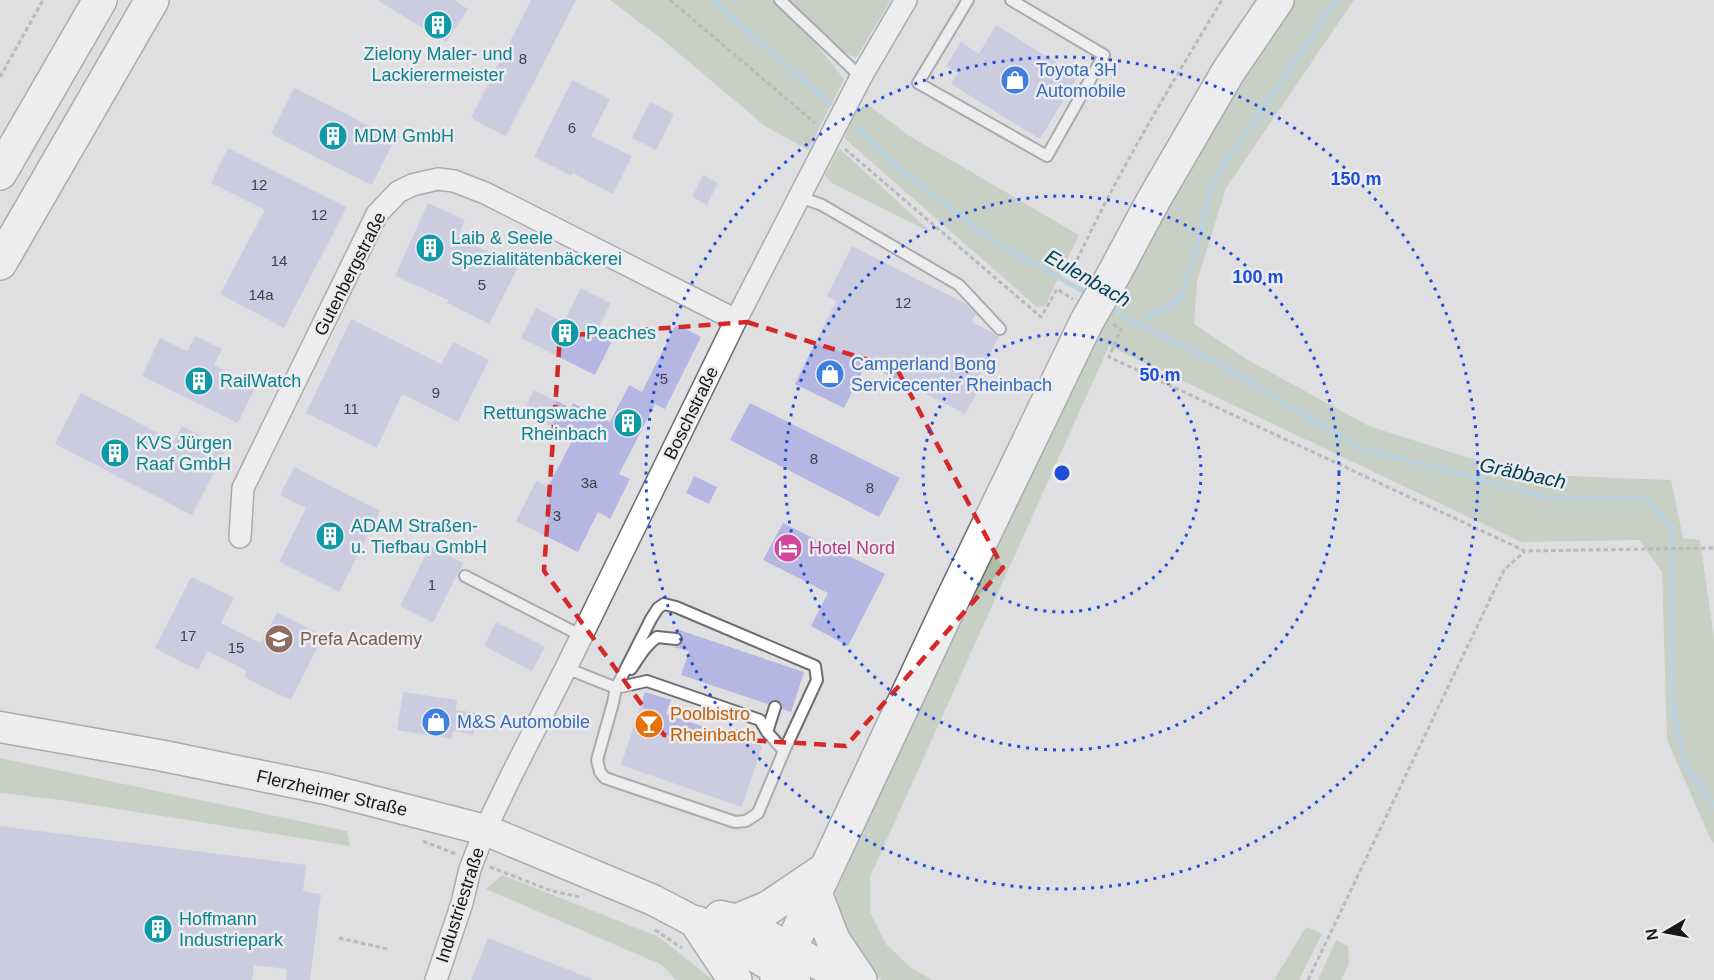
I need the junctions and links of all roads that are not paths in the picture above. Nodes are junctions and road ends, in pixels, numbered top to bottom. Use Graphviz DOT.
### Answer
graph roads {
  1 [pos="100,0"];
  2 [pos="152,0"];
  3 [pos="780,0"];
  4 [pos="906,0"];
  5 [pos="968,0"];
  6 [pos="1011,0"];
  7 [pos="1277,0"];
  8 [pos="861,77"];
  9 [pos="0,173"];
  10 [pos="800,197"];
  11 [pos="0,263"];
  12 [pos="736,320"];
  13 [pos="1000,329"];
  14 [pos="240,537"];
  15 [pos="465,576"];
  16 [pos="582,636"];
  17 [pos="676,639"];
  18 [pos="566,668"];
  19 [pos="616,688"];
  20 [pos="776,707"];
  21 [pos="0,727"];
  22 [pos="767,732"];
  23 [pos="784,752"];
  24 [pos="485,830"];
  25 [pos="821,881"];
  26 [pos="650,913"];
  27 [pos="739,920"];
  28 [pos="692,937"];
  29 [pos="786,970"];
  30 [pos="436,980"];
  31 [pos="735,980"];
  32 [pos="847,980"];
  33 [pos="860,980"];
  1 -- 9 [label="main road"];
  2 -- 11 [label="main road"];
  3 -- 8 [label="lane"];
  4 -- 8 [label="street, Boschstraße"];
  5 -- 6 [label="lane"];
  7 -- 25 [label="main road, bridge"];
  8 -- 10 [label="street, Boschstraße"];
  10 -- 12 [label="street, Boschstraße"];
  10 -- 13 [label="lane"];
  12 -- 14 [label="street, Gutenbergstraße"];
  12 -- 16 [label="street, Boschstraße"];
  15 -- 16 [label="lane"];
  16 -- 18 [label="street, Boschstraße"];
  17 -- 19 [label="lane"];
  18 -- 19 [label="lane"];
  18 -- 24 [label="street, Boschstraße"];
  19 -- 22 [label="lane"];
  19 -- 23 [label="lane"];
  19 -- 23 [label="lane"];
  20 -- 22 [label="lane"];
  21 -- 24 [label="main road, Flerzheimer Straße"];
  22 -- 23 [label="lane"];
  24 -- 26 [label="main road, Flerzheimer Straße"];
  24 -- 30 [label="street, Industriestraße"];
  25 -- 27 [label="main road"];
  25 -- 29 [label="main road"];
  25 -- 33 [label="main road"];
  26 -- 27 [label="main road, Flerzheimer Straße"];
  26 -- 28 [label="main road, Flerzheimer Straße"];
  27 -- 29 [label="main road, Flerzheimer Straße"];
  28 -- 29 [label="main road, Flerzheimer Straße"];
  28 -- 31 [label="main road"];
  29 -- 32 [label="main road, Flerzheimer Straße"];
}
